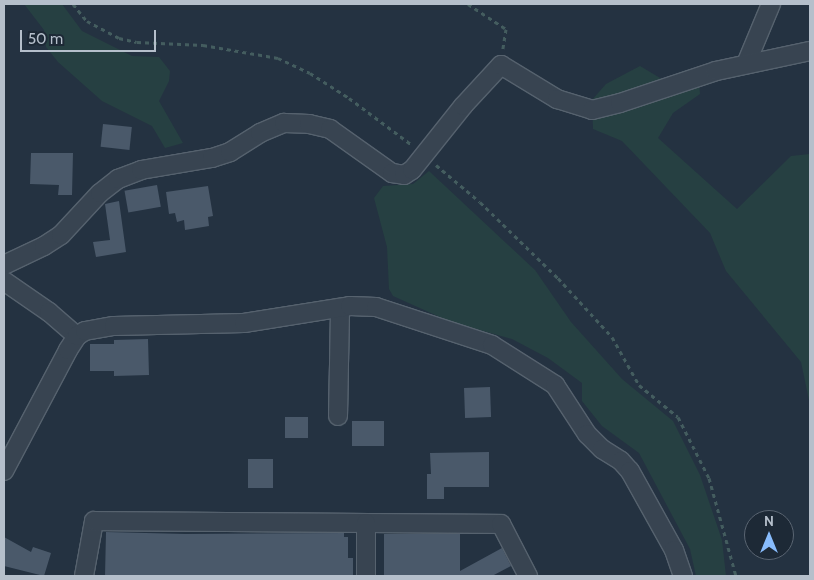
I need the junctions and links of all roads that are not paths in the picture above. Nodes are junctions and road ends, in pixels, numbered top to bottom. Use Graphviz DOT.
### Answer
graph roads {
  1 [pos="771,4"];
  2 [pos="810,50"];
  3 [pos="746,64"];
  4 [pos="4,265"];
  5 [pos="4,281"];
  6 [pos="340,308"];
  7 [pos="77,336"];
  8 [pos="338,416"];
  9 [pos="4,471"];
  10 [pos="366,523"];
  11 [pos="84,576"];
  12 [pos="366,576"];
  13 [pos="528,576"];
  14 [pos="682,576"];
  1 -- 3 [label="street"];
  2 -- 3 [label="street"];
  3 -- 4 [label="street"];
  5 -- 7 [label="street"];
  6 -- 7 [label="street"];
  6 -- 8 [label="street"];
  6 -- 14 [label="street"];
  7 -- 9 [label="street"];
  10 -- 11 [label="street"];
  10 -- 12 [label="street"];
  10 -- 13 [label="street"];
}
